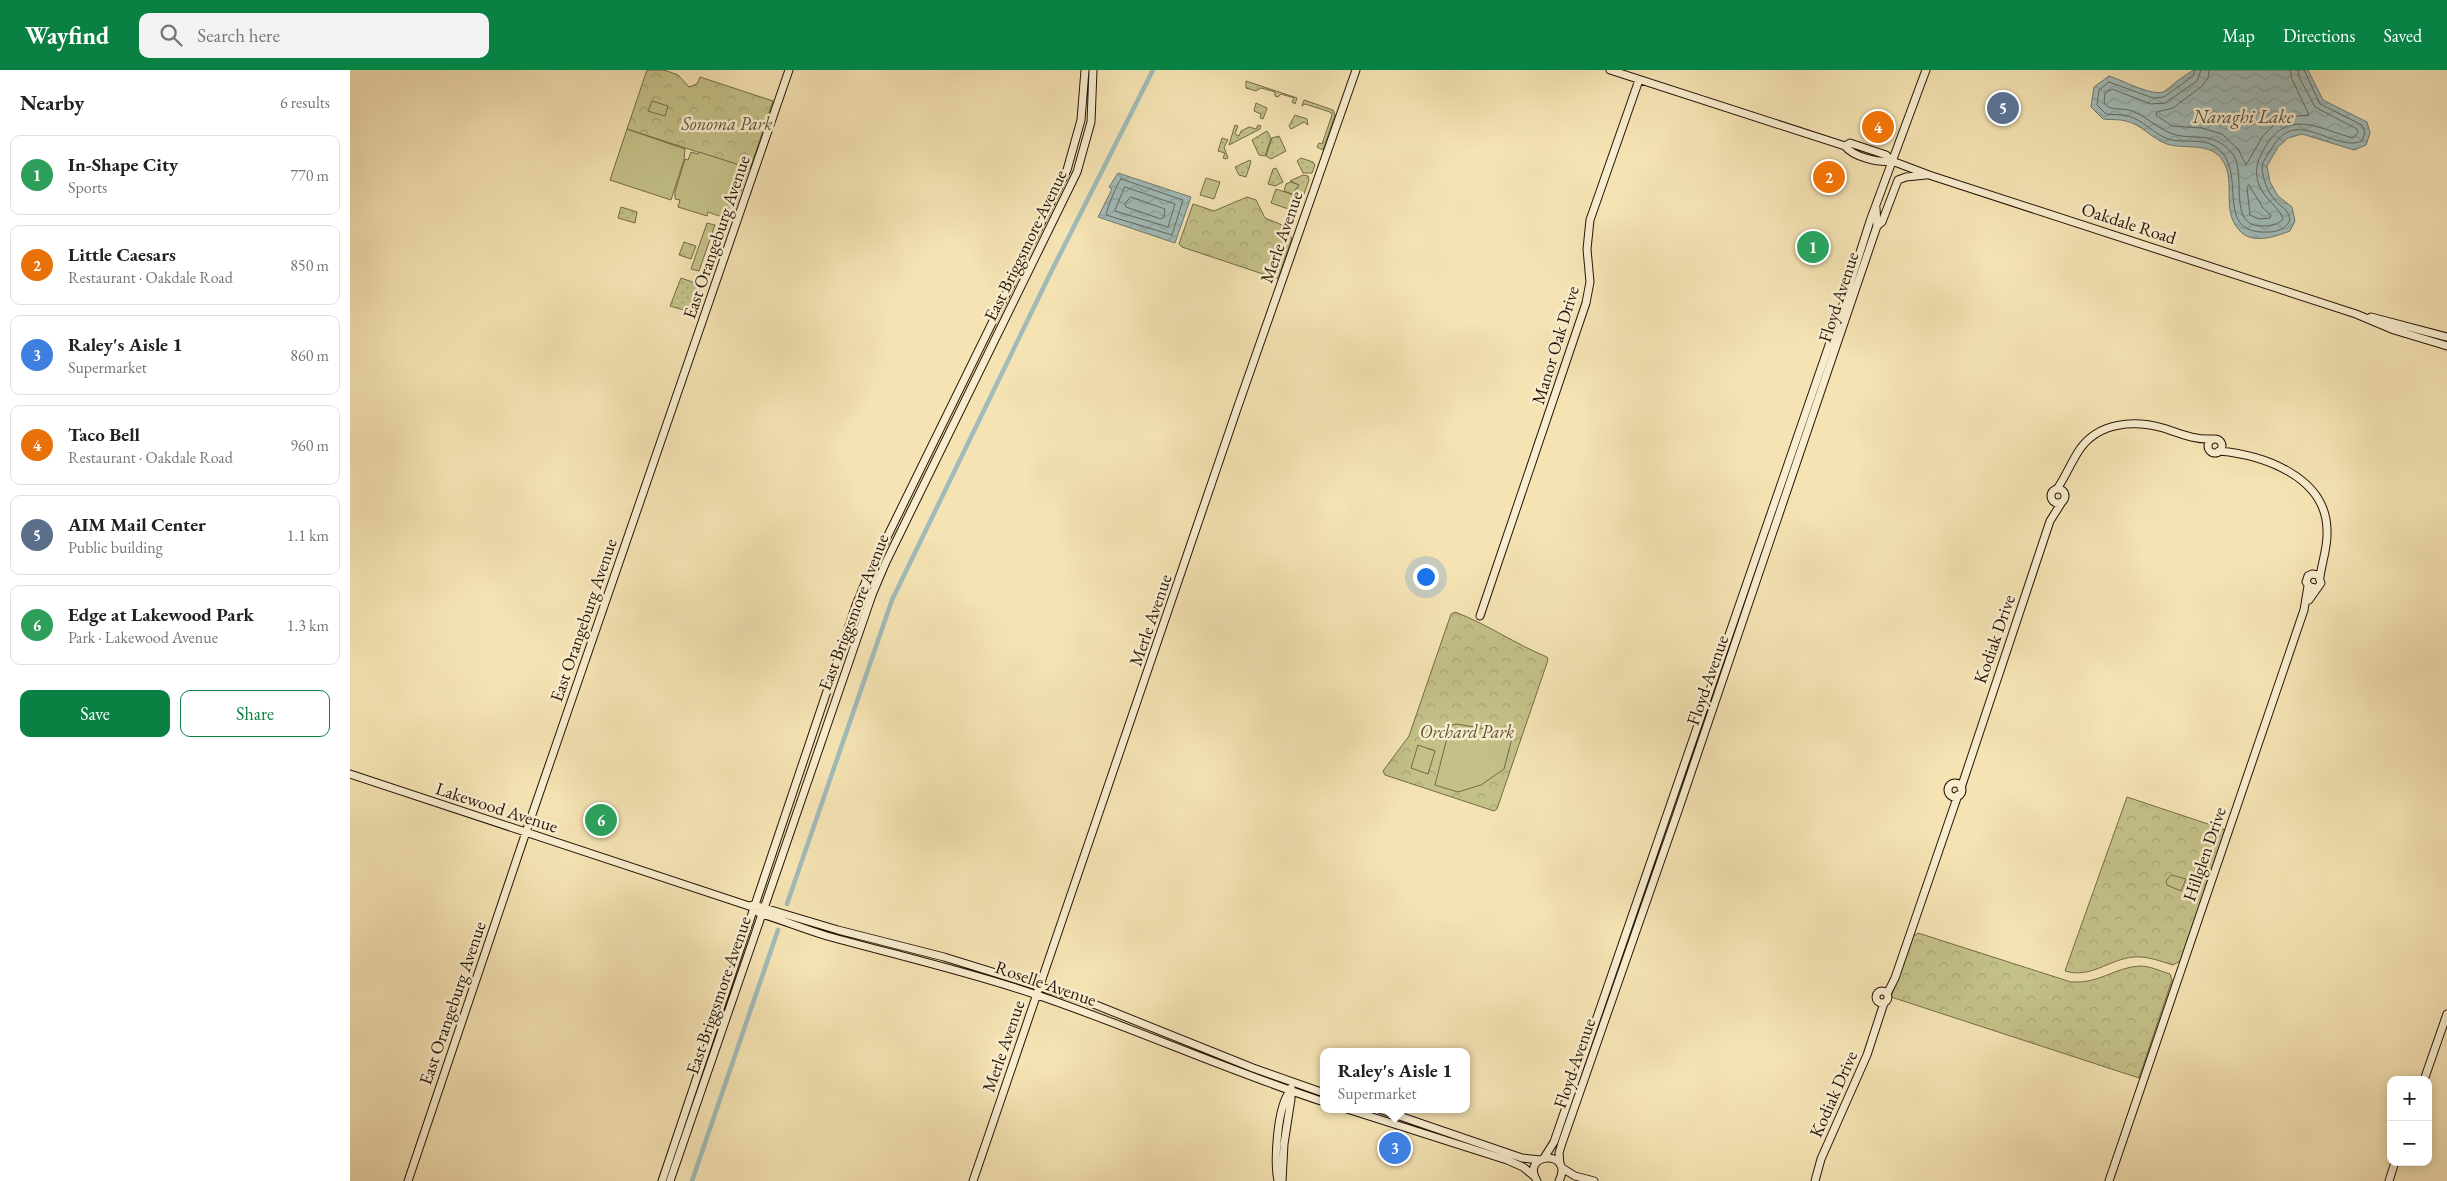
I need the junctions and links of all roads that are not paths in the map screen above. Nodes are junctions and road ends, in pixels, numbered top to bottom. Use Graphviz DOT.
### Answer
graph roads {
  1 [pos="789,70"];
  2 [pos="1085,70"];
  3 [pos="1093,70"];
  4 [pos="1356,70"];
  5 [pos="1610,70"];
  6 [pos="1926,70"];
  7 [pos="1639,80"];
  8 [pos="1892,161"];
  9 [pos="1929,175"];
  10 [pos="1876,205"];
  11 [pos="1877,226"];
  12 [pos="2356,314"];
  13 [pos="2394,330"];
  14 [pos="2446,337"];
  15 [pos="2447,346"];
  16 [pos="2192,438"];
  17 [pos="2212,439"];
  18 [pos="2208,448"];
  19 [pos="2221,448"];
  20 [pos="2061,491"];
  21 [pos="2053,501"];
  22 [pos="2062,502"];
  23 [pos="2050,521"];
  24 [pos="2322,558"];
  25 [pos="2312,574"];
  26 [pos="2320,577"];
  27 [pos="2312,587"];
  28 [pos="1480,616"];
  29 [pos="1967,767"];
  30 [pos="350,774"];
  31 [pos="1954,783"];
  32 [pos="1961,788"];
  33 [pos="1950,794"];
  34 [pos="1958,796"];
  35 [pos="1951,816"];
  36 [pos="526,832"];
  37 [pos="752,907"];
  38 [pos="763,911"];
  39 [pos="1039,987"];
  40 [pos="1883,993"];
  41 [pos="1036,995"];
  42 [pos="1881,1002"];
  43 [pos="2447,1014"];
  44 [pos="2425,1076"];
  45 [pos="1292,1082"];
  46 [pos="1290,1091"];
  47 [pos="1320,1092"];
  48 [pos="1320,1101"];
  49 [pos="1360,1113"];
  50 [pos="1391,1113"];
  51 [pos="1542,1159"];
  52 [pos="1561,1166"];
  53 [pos="2394,1166"];
  54 [pos="1536,1179"];
  55 [pos="408,1181"];
  56 [pos="662,1181"];
  57 [pos="670,1181"];
  58 [pos="973,1181"];
  59 [pos="1278,1181"];
  60 [pos="1282,1181"];
  61 [pos="1559,1181"];
  62 [pos="1594,1181"];
  63 [pos="1815,1181"];
  64 [pos="2109,1181"];
  65 [pos="2389,1181"];
  1 -- 36 [label="street, East Orangeburg Avenue"];
  2 -- 37 [label="street, East Briggsmore Avenue"];
  3 -- 38 [label="street, East Briggsmore Avenue"];
  4 -- 39 [label="street, Merle Avenue"];
  5 -- 7 [label="street, Oakdale Road"];
  6 -- 8 [label="street, Floyd Avenue"];
  7 -- 8 [label="street, Oakdale Road"];
  7 -- 28 [label="street, Manor Oak Drive"];
  8 -- 9 [label="street, Oakdale Road"];
  8 -- 10 [label="street, Floyd Avenue"];
  9 -- 11 [label="street"];
  9 -- 12 [label="street, Oakdale Road"];
  10 -- 11 [label="street, Floyd Avenue"];
  10 -- 51 [label="street, Floyd Avenue"];
  11 -- 52 [label="street, Floyd Avenue"];
  12 -- 13 [label="street, Oakdale Road"];
  12 -- 14 [label="street, Oakdale Road"];
  13 -- 14 [label="street"];
  13 -- 15 [label="street, Oakdale Road"];
  16 -- 17 [label="street"];
  16 -- 18 [label="street"];
  16 -- 20 [label="street"];
  17 -- 18 [label="street"];
  17 -- 19 [label="street"];
  18 -- 19 [label="street"];
  19 -- 24 [label="street, Hillglen Drive"];
  20 -- 21 [label="street, Kodiak Drive"];
  20 -- 22 [label="street"];
  21 -- 22 [label="street"];
  21 -- 23 [label="street, Kodiak Drive"];
  22 -- 23 [label="street, Kodiak Drive"];
  23 -- 29 [label="street, Kodiak Drive"];
  24 -- 25 [label="street, Hillglen Drive"];
  24 -- 26 [label="street, Hillglen Drive"];
  25 -- 26 [label="street"];
  25 -- 27 [label="street, Hillglen Drive"];
  26 -- 27 [label="street, Hillglen Drive"];
  27 -- 64 [label="street, Hillglen Drive"];
  29 -- 31 [label="street, Kodiak Drive"];
  29 -- 32 [label="street, Kodiak Drive"];
  30 -- 36 [label="street, Lakewood Avenue"];
  31 -- 32 [label="street"];
  31 -- 33 [label="street"];
  32 -- 34 [label="street"];
  33 -- 34 [label="street"];
  33 -- 35 [label="street"];
  34 -- 35 [label="street"];
  35 -- 40 [label="street"];
  36 -- 37 [label="street, Lakewood Avenue"];
  36 -- 55 [label="street, East Orangeburg Avenue"];
  37 -- 38 [label="street, Roselle Avenue"];
  37 -- 56 [label="street, East Briggsmore Avenue"];
  38 -- 39 [label="street, Roselle Avenue"];
  38 -- 41 [label="street, Roselle Avenue"];
  38 -- 57 [label="street, East Briggsmore Avenue"];
  39 -- 41 [label="street, Merle Avenue"];
  39 -- 45 [label="street, Roselle Avenue"];
  40 -- 42 [label="street"];
  40 -- 42 [label="street"];
  41 -- 46 [label="street, Roselle Avenue"];
  41 -- 58 [label="street, Merle Avenue"];
  42 -- 63 [label="street, Kodiak Drive"];
  43 -- 44 [label="street"];
  45 -- 46 [label="street"];
  45 -- 47 [label="street, Roselle Avenue"];
  46 -- 48 [label="street, Roselle Avenue"];
  46 -- 59 [label="street"];
  46 -- 60 [label="street"];
  49 -- 54 [label="street"];
  50 -- 51 [label="street"];
  51 -- 52 [label="street"];
  51 -- 54 [label="street, Floyd Avenue"];
  52 -- 61 [label="street, Floyd Avenue"];
  52 -- 62 [label="street"];
  53 -- 65 [label="street"];
}
